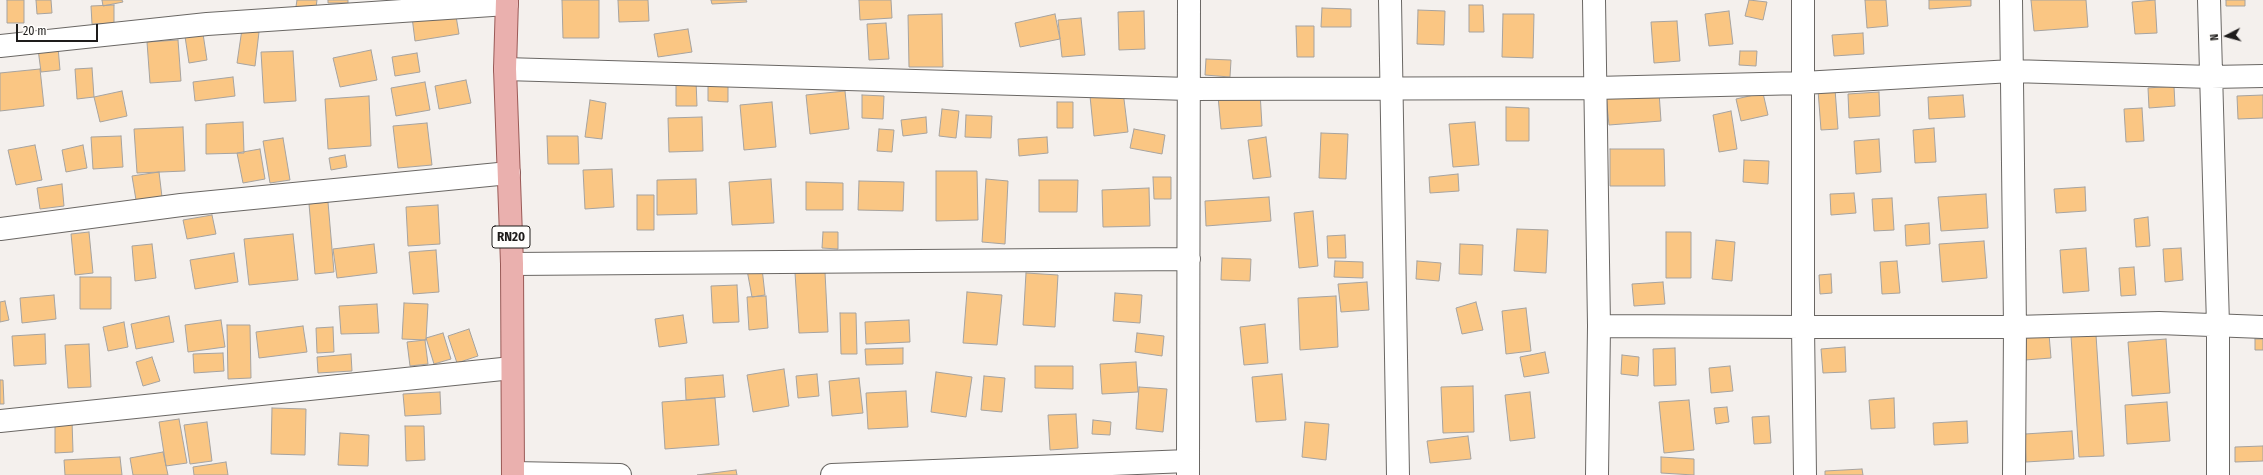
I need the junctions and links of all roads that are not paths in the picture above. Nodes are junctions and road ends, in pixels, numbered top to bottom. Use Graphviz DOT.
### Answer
graph roads {
  1 [pos="1189,0"];
  2 [pos="1390,0"];
  3 [pos="1594,0"];
  4 [pos="1803,0"];
  5 [pos="2011,0"];
  6 [pos="2209,0"];
  7 [pos="507,2"];
  8 [pos="0,46"];
  9 [pos="505,69"];
  10 [pos="2012,71"];
  11 [pos="2263,76"];
  12 [pos="2211,77"];
  13 [pos="1803,83"];
  14 [pos="1595,88"];
  15 [pos="1189,89"];
  16 [pos="1392,89"];
  17 [pos="509,173"];
  18 [pos="0,229"];
  19 [pos="1189,259"];
  20 [pos="512,264"];
  21 [pos="2218,325"];
  22 [pos="1599,326"];
  23 [pos="2263,326"];
  24 [pos="1803,327"];
  25 [pos="2015,328"];
  26 [pos="512,368"];
  27 [pos="0,422"];
  28 [pos="1188,468"];
  29 [pos="977,473"];
  30 [pos="513,474"];
  31 [pos="620,475"];
  32 [pos="832,475"];
  33 [pos="1398,475"];
  34 [pos="1597,475"];
  35 [pos="1805,475"];
  36 [pos="2014,475"];
  37 [pos="2218,475"];
  1 -- 15 [label="street"];
  2 -- 16 [label="street"];
  3 -- 14 [label="street"];
  4 -- 13 [label="street"];
  5 -- 10 [label="street"];
  6 -- 12 [label="street"];
  7 -- 8 [label="street"];
  7 -- 9 [label="main road, RN20"];
  9 -- 15 [label="street"];
  9 -- 17 [label="main road, RN20"];
  10 -- 12 [label="street"];
  10 -- 13 [label="street"];
  10 -- 25 [label="street"];
  11 -- 12 [label="street"];
  12 -- 21 [label="street"];
  13 -- 14 [label="street"];
  13 -- 24 [label="street"];
  14 -- 16 [label="street"];
  14 -- 22 [label="street"];
  15 -- 16 [label="street"];
  15 -- 19 [label="street"];
  16 -- 33 [label="street"];
  17 -- 18 [label="street"];
  17 -- 20 [label="main road, RN20"];
  19 -- 20 [label="street"];
  19 -- 28 [label="street"];
  20 -- 26 [label="main road, RN20"];
  21 -- 23 [label="street"];
  21 -- 25 [label="street"];
  21 -- 37 [label="street"];
  22 -- 24 [label="street"];
  22 -- 34 [label="street"];
  24 -- 25 [label="street"];
  24 -- 35 [label="street"];
  25 -- 36 [label="street"];
  26 -- 27 [label="street"];
  26 -- 30 [label="main road, RN20"];
  28 -- 29 [label="street"];
  29 -- 32 [label="street"];
  30 -- 31 [label="street"];
}
